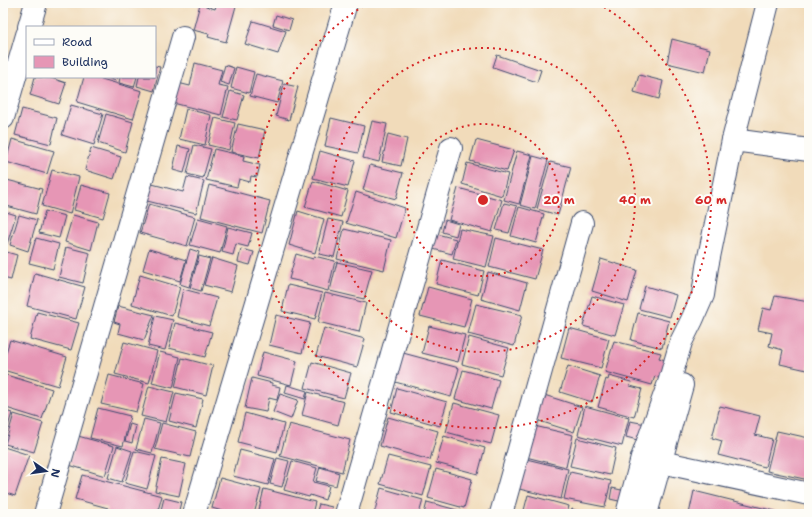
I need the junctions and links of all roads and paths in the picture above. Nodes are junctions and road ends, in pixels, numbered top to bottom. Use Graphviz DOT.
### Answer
graph roads {
  1 [pos="36,3"];
  2 [pos="346,3"];
  3 [pos="768,3"];
  4 [pos="29,26"];
  5 [pos="182,37"];
  6 [pos="26,38"];
  7 [pos="3,118"];
  8 [pos="733,140"];
  9 [pos="451,148"];
  10 [pos="809,150"];
  11 [pos="582,223"];
  12 [pos="651,460"];
  13 [pos="809,494"];
  14 [pos="45,514"];
  15 [pos="194,514"];
  16 [pos="346,514"];
  17 [pos="501,514"];
  18 [pos="626,514"];
  19 [pos="646,514"];
  1 -- 4 [label="street"];
  2 -- 15 [label="street"];
  3 -- 8 [label="street"];
  5 -- 14 [label="street"];
  6 -- 7 [label="street"];
  8 -- 10 [label="street"];
  8 -- 12 [label="street"];
  9 -- 16 [label="street"];
  11 -- 17 [label="street"];
  12 -- 13 [label="street"];
  12 -- 18 [label="street"];
  12 -- 19 [label="street"];
}
